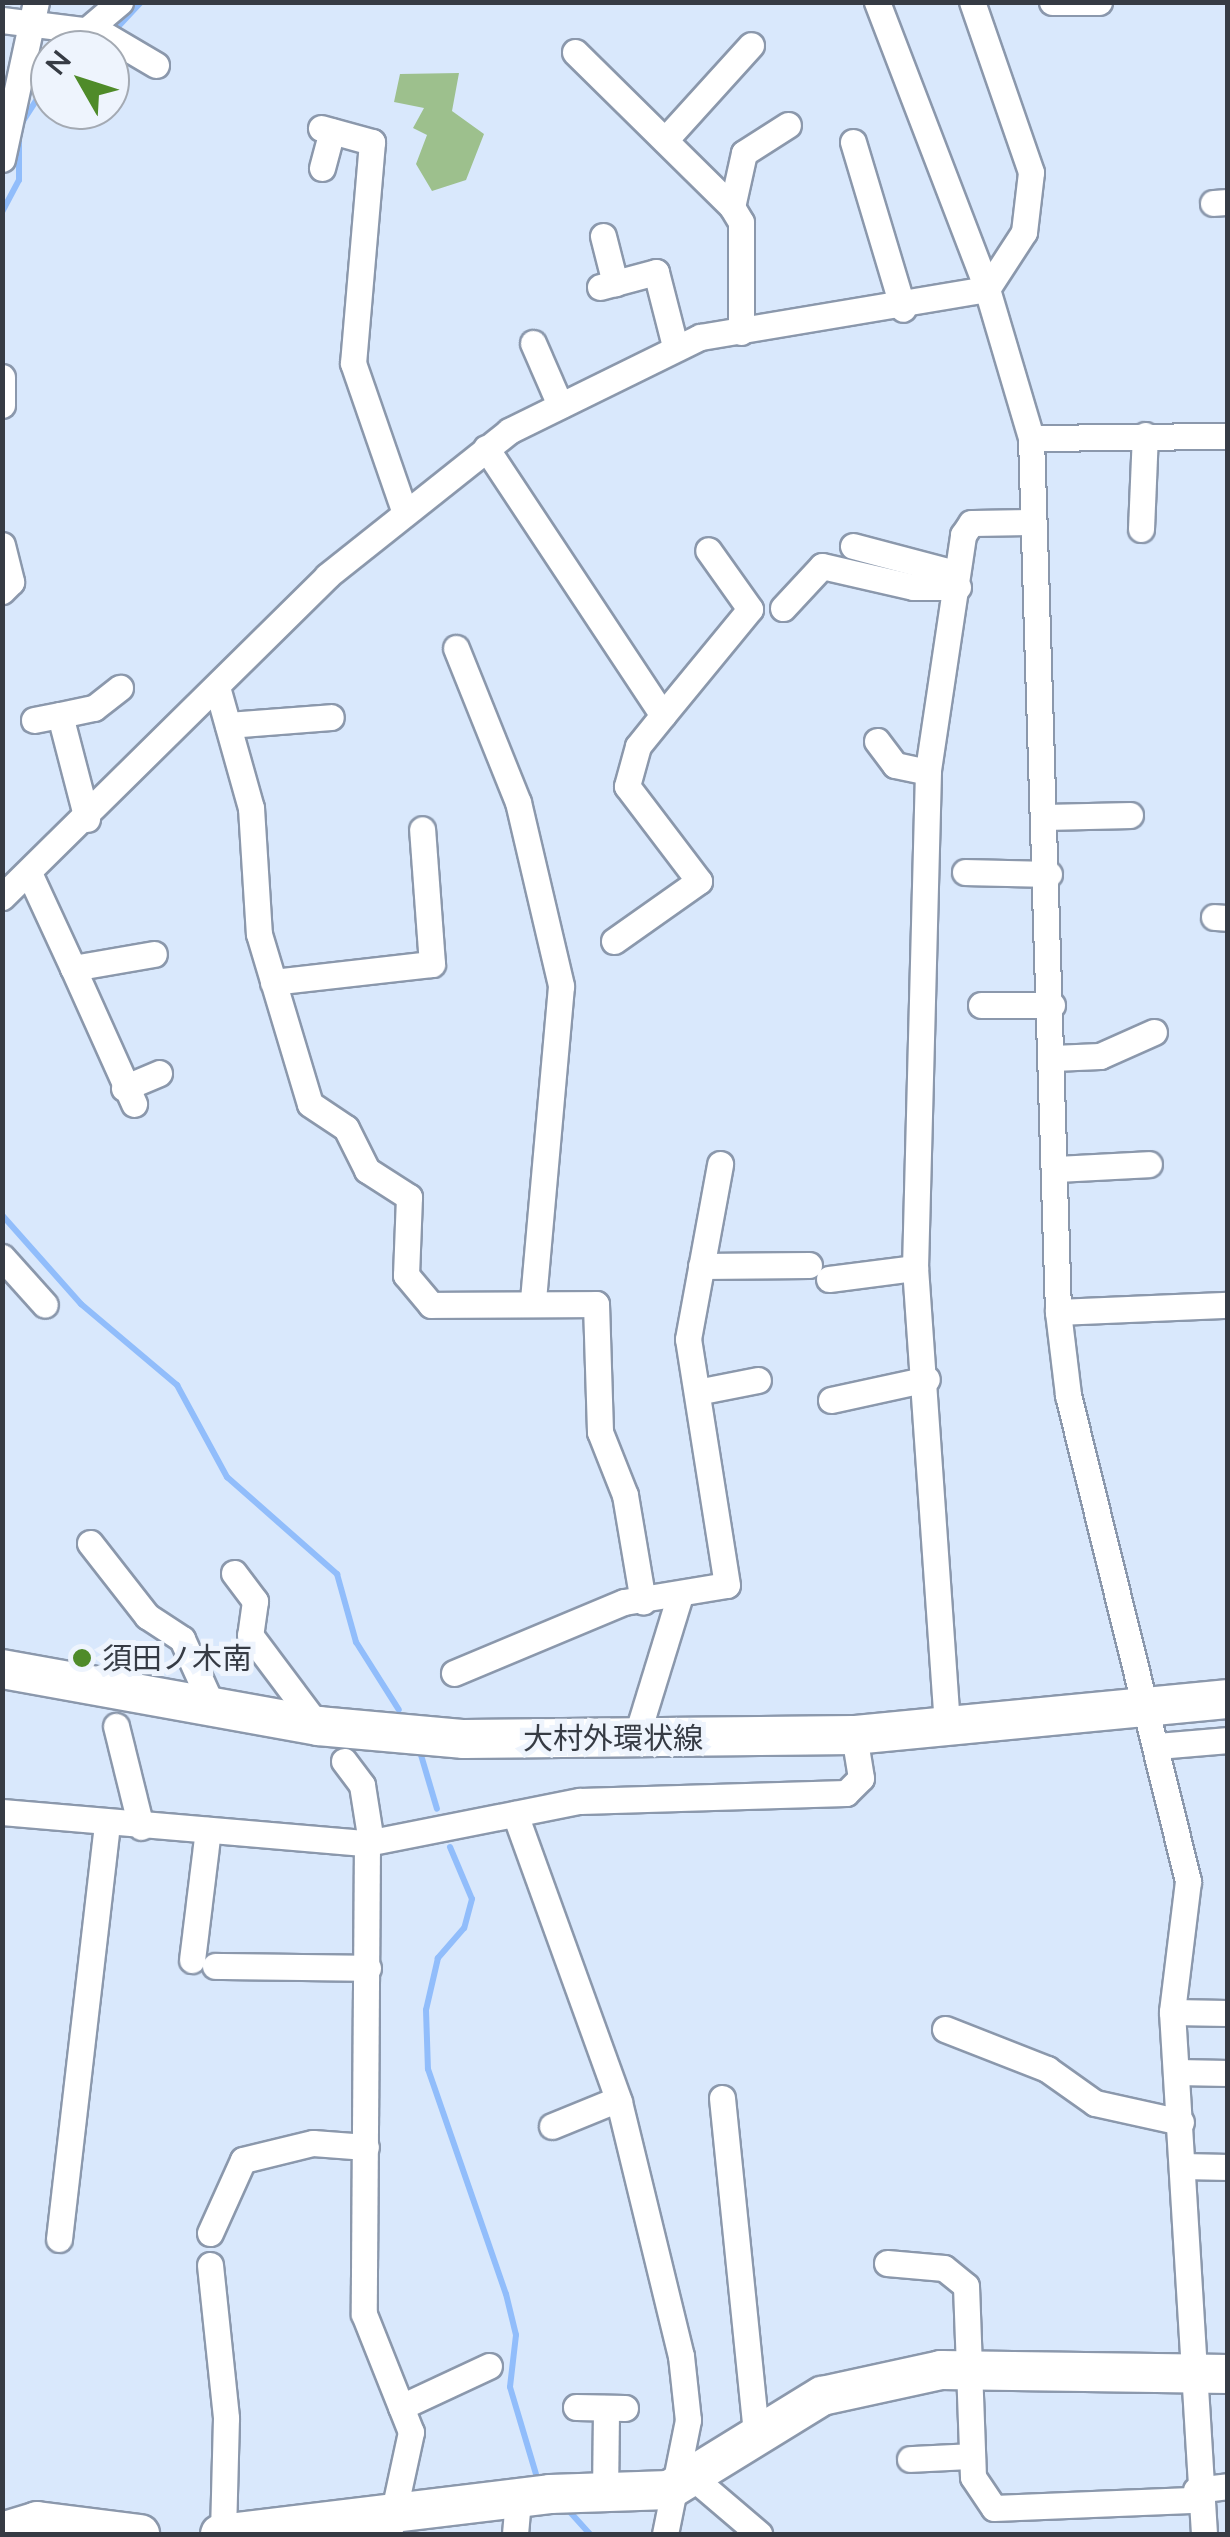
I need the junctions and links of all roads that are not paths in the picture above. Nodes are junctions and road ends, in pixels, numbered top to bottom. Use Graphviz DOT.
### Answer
graph roads {
  1 [pos="120,2"];
  2 [pos="877,2"];
  3 [pos="972,2"];
  4 [pos="1052,2"];
  5 [pos="1098,2"];
  6 [pos="21,16"];
  7 [pos="83,30"];
  8 [pos="103,30"];
  9 [pos="751,45"];
  10 [pos="130,50"];
  11 [pos="575,52"];
  12 [pos="156,65"];
  13 [pos="788,125"];
  14 [pos="666,140"];
  15 [pos="853,142"];
  16 [pos="2,159"];
  17 [pos="322,168"];
  18 [pos="732,207"];
  19 [pos="602,236"];
  20 [pos="988,289"];
  21 [pos="903,309"];
  22 [pos="741,332"];
  23 [pos="533,343"];
  24 [pos="675,346"];
  25 [pos="2,377"];
  26 [pos="2,405"];
  27 [pos="560,405"];
  28 [pos="1146,435"];
  29 [pos="1228,436"];
  30 [pos="1031,438"];
  31 [pos="486,448"];
  32 [pos="404,510"];
  33 [pos="1032,522"];
  34 [pos="1141,529"];
  35 [pos="2,545"];
  36 [pos="738,546"];
  37 [pos="853,546"];
  38 [pos="959,580"];
  39 [pos="2,591"];
  40 [pos="783,608"];
  41 [pos="456,648"];
  42 [pos="217,687"];
  43 [pos="120,688"];
  44 [pos="60,715"];
  45 [pos="664,715"];
  46 [pos="331,718"];
  47 [pos="34,720"];
  48 [pos="228,725"];
  49 [pos="877,742"];
  50 [pos="928,772"];
  51 [pos="1130,815"];
  52 [pos="1046,817"];
  53 [pos="87,819"];
  54 [pos="422,829"];
  55 [pos="966,872"];
  56 [pos="1049,874"];
  57 [pos="30,875"];
  58 [pos="2,897"];
  59 [pos="614,941"];
  60 [pos="154,954"];
  61 [pos="73,968"];
  62 [pos="273,982"];
  63 [pos="981,1006"];
  64 [pos="1052,1006"];
  65 [pos="1154,1032"];
  66 [pos="1053,1058"];
  67 [pos="159,1073"];
  68 [pos="720,1164"];
  69 [pos="1149,1164"];
  70 [pos="1055,1169"];
  71 [pos="2,1257"];
  72 [pos="701,1266"];
  73 [pos="914,1268"];
  74 [pos="533,1301"];
  75 [pos="45,1305"];
  76 [pos="1228,1306"];
  77 [pos="1058,1312"];
  78 [pos="927,1379"];
  79 [pos="758,1380"];
  80 [pos="697,1392"];
  81 [pos="832,1400"];
  82 [pos="90,1543"];
  83 [pos="234,1572"];
  84 [pos="679,1598"];
  85 [pos="643,1601"];
  86 [pos="2,1670"];
  87 [pos="454,1672"];
  88 [pos="1228,1699"];
  89 [pos="1151,1704"];
  90 [pos="214,1710"];
  91 [pos="947,1725"];
  92 [pos="116,1726"];
  93 [pos="318,1726"];
  94 [pos="854,1735"];
  95 [pos="636,1738"];
  96 [pos="1228,1740"];
  97 [pos="1158,1746"];
  98 [pos="344,1761"];
  99 [pos="2,1812"];
  100 [pos="515,1814"];
  101 [pos="107,1826"];
  102 [pos="141,1827"];
  103 [pos="208,1830"];
  104 [pos="369,1842"];
  105 [pos="368,1968"];
  106 [pos="1172,2012"];
  107 [pos="1228,2012"];
  108 [pos="944,2028"];
  109 [pos="1177,2072"];
  110 [pos="1228,2072"];
  111 [pos="722,2098"];
  112 [pos="618,2099"];
  113 [pos="1180,2122"];
  114 [pos="552,2126"];
  115 [pos="366,2148"];
  116 [pos="1183,2166"];
  117 [pos="1228,2167"];
  118 [pos="210,2234"];
  119 [pos="59,2238"];
  120 [pos="888,2263"];
  121 [pos="210,2265"];
  122 [pos="489,2366"];
  123 [pos="969,2368"];
  124 [pos="1187,2373"];
  125 [pos="1228,2374"];
  126 [pos="401,2407"];
  127 [pos="576,2407"];
  128 [pos="756,2432"];
  129 [pos="972,2456"];
  130 [pos="910,2459"];
  131 [pos="680,2483"];
  132 [pos="1228,2486"];
  133 [pos="606,2494"];
  134 [pos="1197,2495"];
  135 [pos="516,2516"];
  136 [pos="393,2523"];
  137 [pos="2,2532"];
  138 [pos="140,2534"];
  139 [pos="222,2534"];
  140 [pos="665,2534"];
  141 [pos="758,2534"];
  142 [pos="1204,2534"];
  1 -- 8 [label="street"];
  2 -- 20 [label="street"];
  3 -- 20 [label="street"];
  4 -- 5 [label="street"];
  6 -- 7 [label="street"];
  6 -- 16 [label="street"];
  9 -- 14 [label="street"];
  10 -- 12 [label="street"];
  11 -- 14 [label="street"];
  13 -- 18 [label="street"];
  14 -- 18 [label="street"];
  15 -- 21 [label="street"];
  17 -- 32 [label="street"];
  18 -- 22 [label="street"];
  19 -- 24 [label="street"];
  20 -- 21 [label="street"];
  20 -- 30 [label="street"];
  21 -- 22 [label="street"];
  22 -- 24 [label="street"];
  23 -- 27 [label="street"];
  24 -- 27 [label="street"];
  25 -- 26 [label="street"];
  27 -- 31 [label="street"];
  28 -- 29 [label="street"];
  28 -- 30 [label="street"];
  28 -- 34 [label="street"];
  30 -- 33 [label="street"];
  31 -- 32 [label="street"];
  31 -- 45 [label="street"];
  32 -- 42 [label="street"];
  33 -- 38 [label="street"];
  33 -- 52 [label="street"];
  35 -- 39 [label="street"];
  36 -- 45 [label="street"];
  37 -- 38 [label="street"];
  38 -- 40 [label="street"];
  38 -- 50 [label="street"];
  41 -- 74 [label="street"];
  42 -- 48 [label="street"];
  42 -- 53 [label="street"];
  43 -- 44 [label="street"];
  44 -- 47 [label="street"];
  44 -- 53 [label="street"];
  45 -- 59 [label="street"];
  46 -- 48 [label="street"];
  48 -- 62 [label="street"];
  49 -- 50 [label="street"];
  50 -- 73 [label="street"];
  51 -- 52 [label="street"];
  52 -- 56 [label="street"];
  53 -- 57 [label="street"];
  54 -- 62 [label="street"];
  55 -- 56 [label="street"];
  56 -- 64 [label="street"];
  57 -- 58 [label="street"];
  57 -- 61 [label="street"];
  60 -- 61 [label="street"];
  61 -- 67 [label="street"];
  62 -- 74 [label="street"];
  63 -- 64 [label="street"];
  64 -- 66 [label="street"];
  65 -- 66 [label="street"];
  66 -- 70 [label="street"];
  68 -- 72 [label="street"];
  69 -- 70 [label="street"];
  70 -- 77 [label="street"];
  71 -- 75 [label="street"];
  72 -- 73 [label="street"];
  72 -- 80 [label="street"];
  73 -- 78 [label="street"];
  74 -- 85 [label="street"];
  76 -- 77 [label="street"];
  77 -- 89 [label="street"];
  78 -- 81 [label="street"];
  78 -- 91 [label="street"];
  79 -- 80 [label="street"];
  80 -- 84 [label="street"];
  82 -- 90 [label="street"];
  83 -- 93 [label="street"];
  84 -- 85 [label="street"];
  84 -- 95 [label="street"];
  85 -- 87 [label="street"];
  86 -- 90 [label="main road, 大村外環状線"];
  88 -- 89 [label="main road, 大村外環状線"];
  89 -- 91 [label="main road, 大村外環状線"];
  89 -- 97 [label="street"];
  90 -- 93 [label="main road, 大村外環状線"];
  91 -- 94 [label="main road, 大村外環状線"];
  92 -- 102 [label="street"];
  93 -- 95 [label="main road, 大村外環状線"];
  94 -- 95 [label="main road, 大村外環状線"];
  94 -- 100 [label="street"];
  96 -- 97 [label="street"];
  97 -- 106 [label="street"];
  98 -- 104 [label="street"];
  99 -- 101 [label="street"];
  100 -- 104 [label="street"];
  100 -- 112 [label="street"];
  101 -- 102 [label="street"];
  101 -- 119 [label="street"];
  102 -- 103 [label="street"];
  103 -- 104 [label="street"];
  103 -- 105 [label="street"];
  104 -- 105 [label="street"];
  105 -- 115 [label="street"];
  106 -- 107 [label="street"];
  106 -- 109 [label="street"];
  108 -- 113 [label="street"];
  109 -- 110 [label="street"];
  109 -- 113 [label="street"];
  111 -- 128 [label="street"];
  112 -- 114 [label="street"];
  112 -- 131 [label="street"];
  113 -- 116 [label="street"];
  115 -- 118 [label="street"];
  115 -- 126 [label="street"];
  116 -- 117 [label="street"];
  116 -- 124 [label="street"];
  120 -- 123 [label="street"];
  121 -- 139 [label="street"];
  122 -- 126 [label="street"];
  123 -- 124 [label="main road"];
  123 -- 128 [label="main road"];
  123 -- 129 [label="street"];
  124 -- 125 [label="main road"];
  124 -- 134 [label="street"];
  126 -- 136 [label="street"];
  127 -- 133 [label="street"];
  128 -- 131 [label="main road"];
  129 -- 130 [label="street"];
  129 -- 134 [label="street"];
  131 -- 133 [label="main road"];
  131 -- 140 [label="street"];
  131 -- 141 [label="street"];
  132 -- 134 [label="street"];
  133 -- 135 [label="main road"];
  134 -- 142 [label="street"];
  135 -- 136 [label="main road"];
  136 -- 139 [label="main road"];
  137 -- 138 [label="main road"];
}
